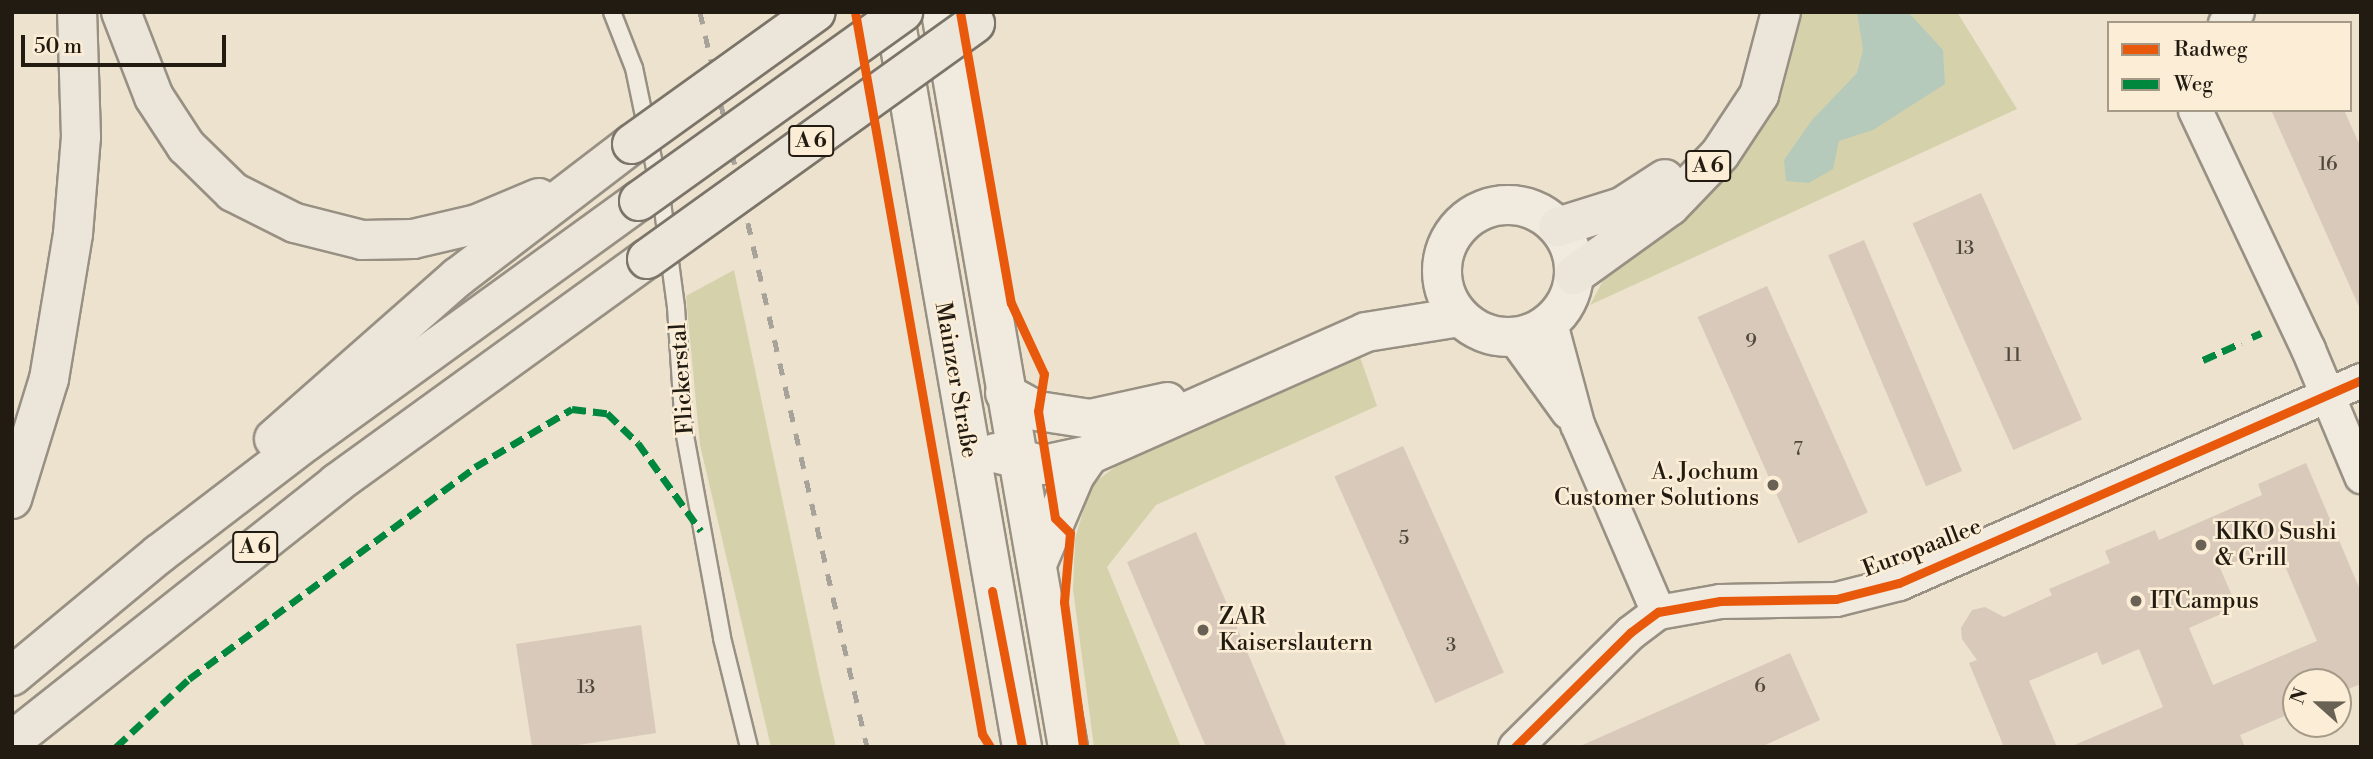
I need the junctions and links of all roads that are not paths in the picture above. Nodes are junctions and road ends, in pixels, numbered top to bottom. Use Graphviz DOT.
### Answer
graph roads {
  1 [pos="77,12"];
  2 [pos="121,12"];
  3 [pos="612,12"];
  4 [pos="816,12"];
  5 [pos="894,12"];
  6 [pos="902,12"];
  7 [pos="1756,12"];
  8 [pos="1781,12"];
  9 [pos="969,16"];
  10 [pos="2196,112"];
  11 [pos="593,176"];
  12 [pos="1558,228"];
  13 [pos="1574,275"];
  14 [pos="1442,278"];
  15 [pos="1460,317"];
  16 [pos="1550,323"];
  17 [pos="1366,332"];
  18 [pos="1514,337"];
  19 [pos="2361,380"];
  20 [pos="1231,388"];
  21 [pos="1005,393"];
  22 [pos="2325,395"];
  23 [pos="1577,424"];
  24 [pos="964,429"];
  25 [pos="1089,455"];
  26 [pos="1018,462"];
  27 [pos="2361,476"];
  28 [pos="12,499"];
  29 [pos="159,554"];
  30 [pos="1037,564"];
  31 [pos="1658,612"];
  32 [pos="12,676"];
  33 [pos="12,741"];
  34 [pos="1528,742"];
  35 [pos="749,747"];
  36 [pos="1021,747"];
  37 [pos="1068,747"];
  1 -- 28 [label="highway"];
  2 -- 11 [label="highway"];
  3 -- 35 [label="lane, Flickerstal"];
  4 -- 11 [label="highway, bridge"];
  5 -- 24 [label="main road, Mainzer Straße"];
  6 -- 29 [label="highway, A 6, bridge"];
  7 -- 12 [label="highway"];
  8 -- 13 [label="highway, A 6"];
  9 -- 21 [label="main road, Mainzer Straße"];
  9 -- 33 [label="highway, A 6, bridge"];
  10 -- 22 [label="street"];
  11 -- 29 [label="highway, A 6"];
  12 -- 13 [label="main road"];
  12 -- 14 [label="main road"];
  13 -- 16 [label="main road"];
  14 -- 15 [label="main road"];
  14 -- 17 [label="main road"];
  15 -- 17 [label="main road"];
  15 -- 18 [label="main road"];
  16 -- 18 [label="main road"];
  16 -- 23 [label="street"];
  17 -- 20 [label="main road"];
  18 -- 23 [label="street"];
  19 -- 22 [label="street, Europaallee"];
  20 -- 21 [label="main road"];
  20 -- 25 [label="main road"];
  21 -- 26 [label="main road, Mainzer Straße"];
  22 -- 27 [label="street"];
  22 -- 31 [label="street, Europaallee"];
  23 -- 31 [label="street"];
  24 -- 26 [label="main road"];
  24 -- 36 [label="main road, Mainzer Straße"];
  25 -- 26 [label="main road"];
  25 -- 30 [label="main road"];
  26 -- 30 [label="main road, Mainzer Straße"];
  29 -- 32 [label="highway, A 6"];
  30 -- 37 [label="main road, Mainzer Straße"];
  31 -- 34 [label="street, Europaallee"];
}
